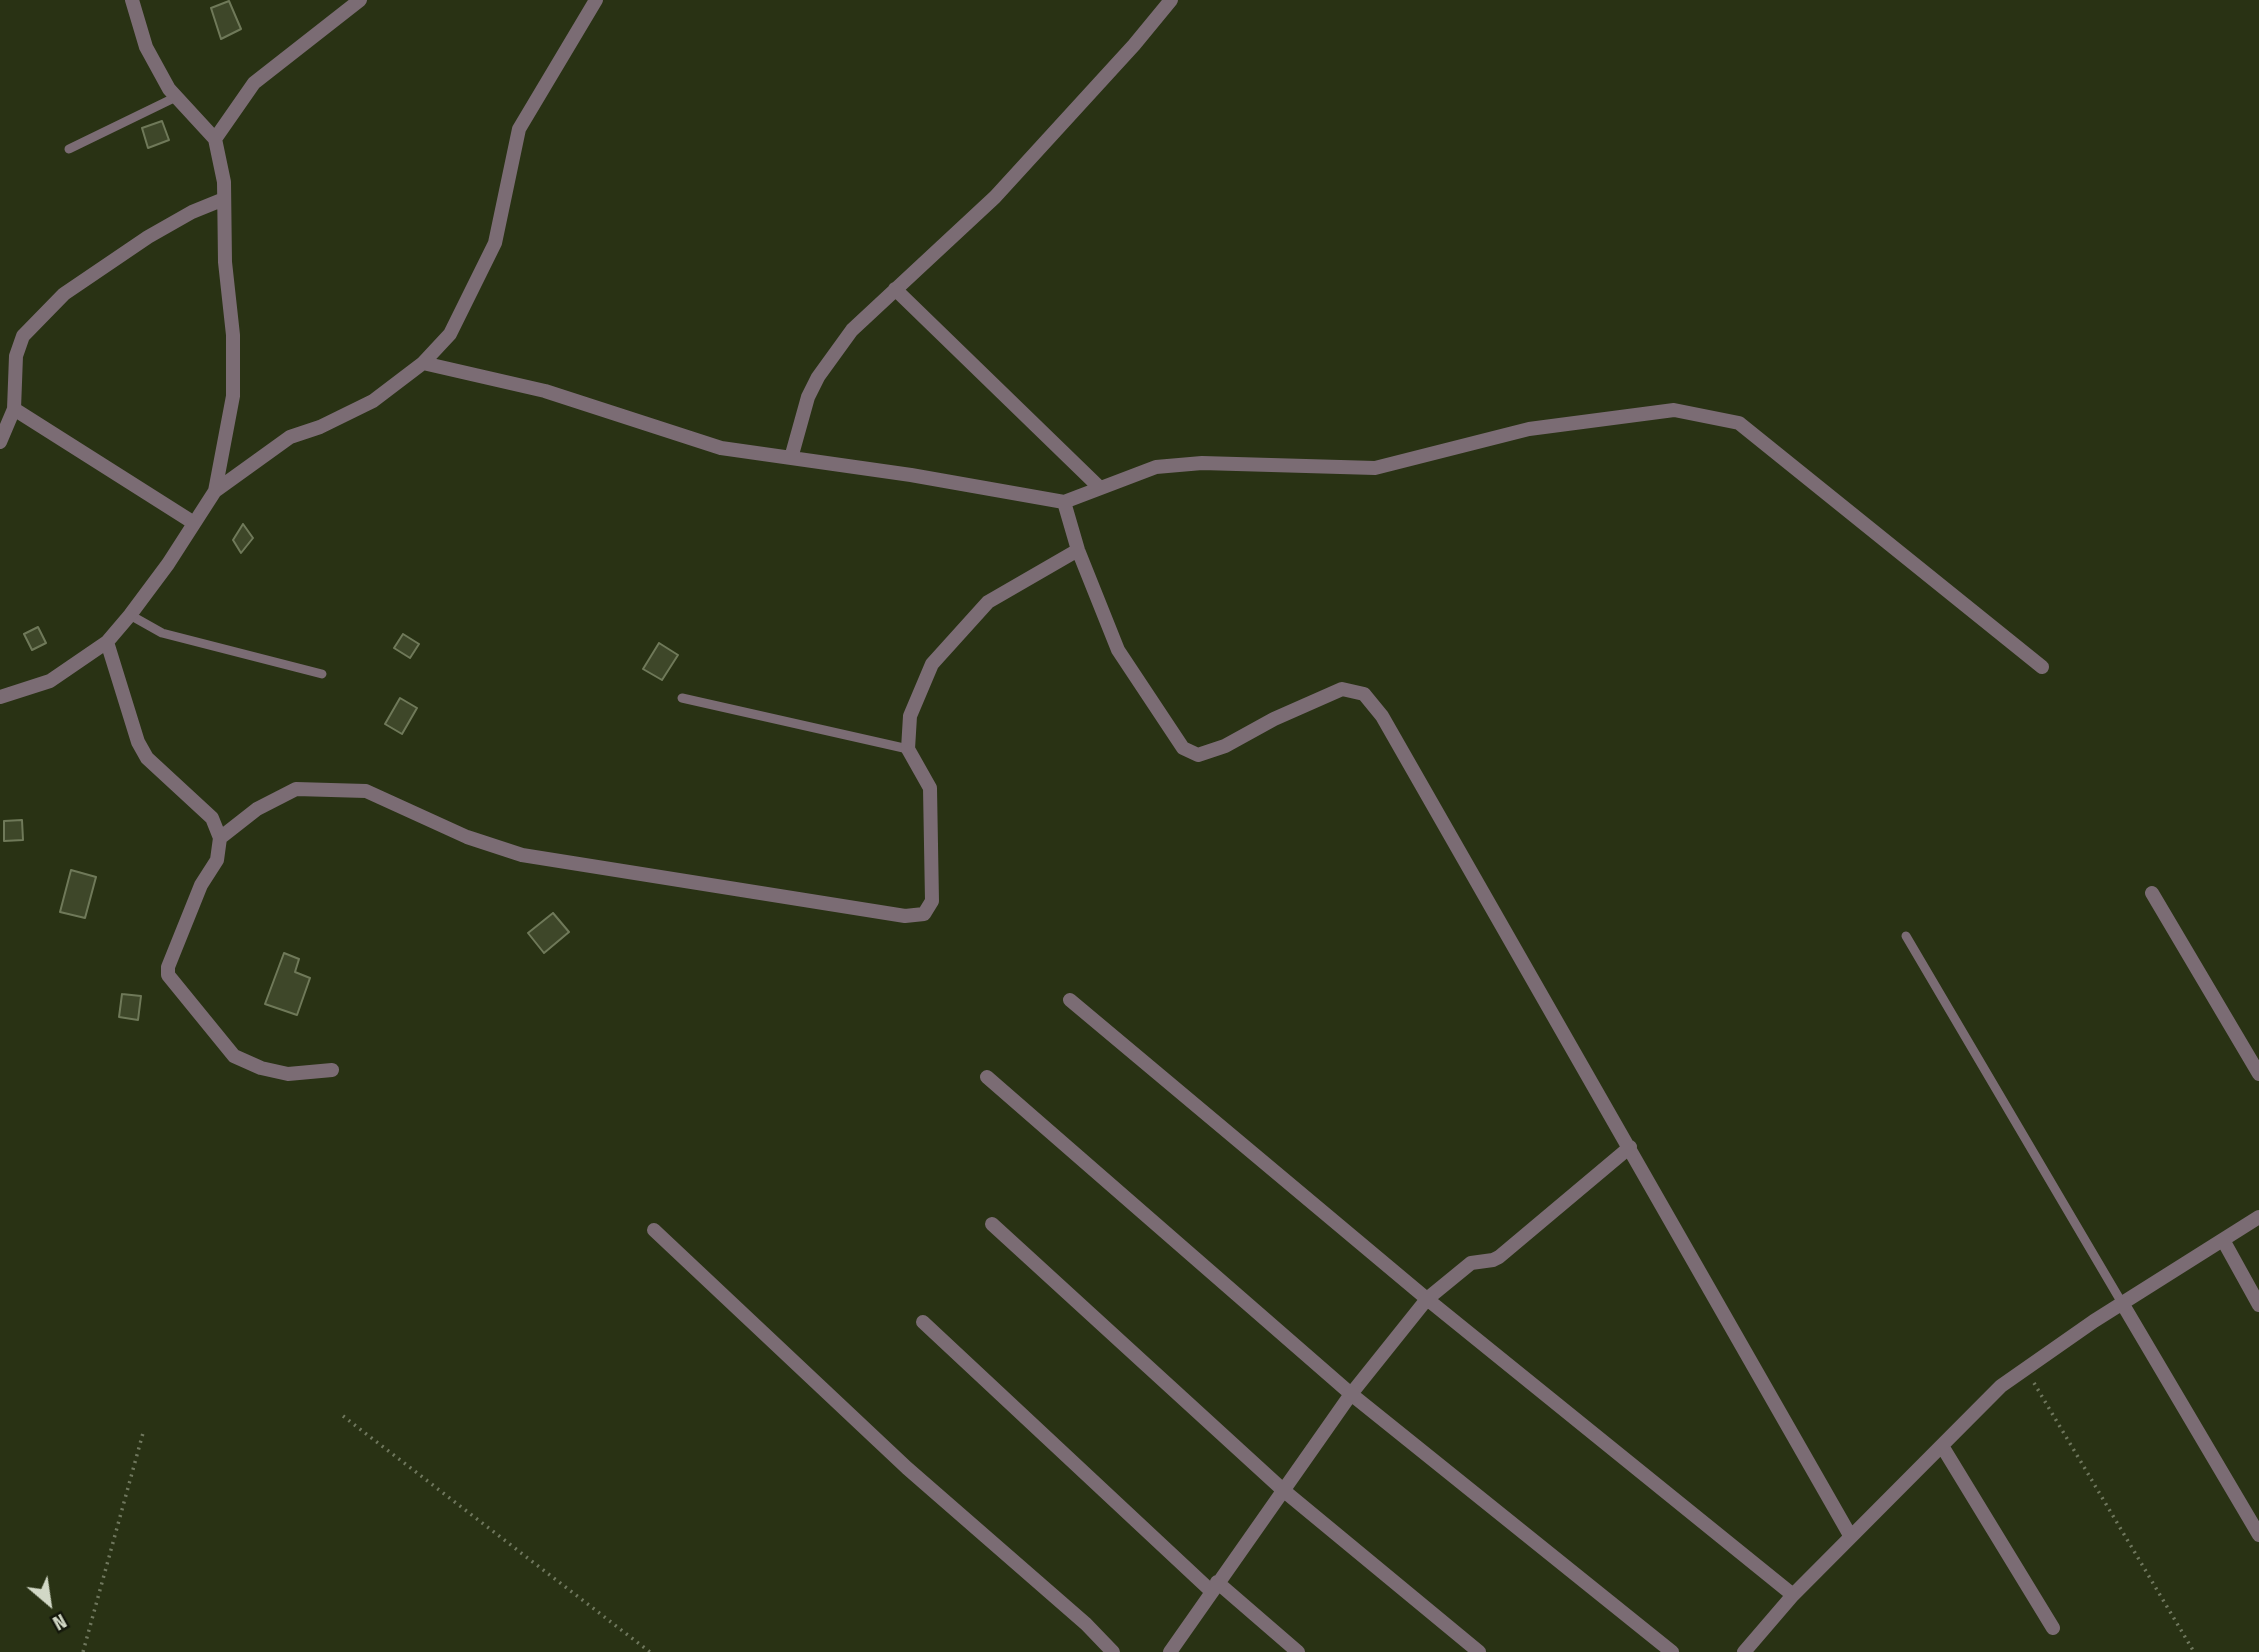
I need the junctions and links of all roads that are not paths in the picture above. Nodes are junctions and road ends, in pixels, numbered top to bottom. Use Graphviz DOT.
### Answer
graph roads {
  1 [pos="132,0"];
  2 [pos="360,0"];
  3 [pos="596,0"];
  4 [pos="1171,0"];
  5 [pos="176,97"];
  6 [pos="215,139"];
  7 [pos="69,149"];
  8 [pos="224,199"];
  9 [pos="895,289"];
  10 [pos="423,363"];
  11 [pos="14,410"];
  12 [pos="0,442"];
  13 [pos="791,458"];
  14 [pos="1100,488"];
  15 [pos="215,491"];
  16 [pos="1064,502"];
  17 [pos="194,523"];
  18 [pos="1078,550"];
  19 [pos="130,615"];
  20 [pos="107,642"];
  21 [pos="2042,667"];
  22 [pos="322,674"];
  23 [pos="0,697"];
  24 [pos="682,698"];
  25 [pos="908,749"];
  26 [pos="220,838"];
  27 [pos="2152,893"];
  28 [pos="1906,936"];
  29 [pos="1070,1000"];
  30 [pos="332,1070"];
  31 [pos="2259,1074"];
  32 [pos="987,1077"];
  33 [pos="1630,1147"];
  34 [pos="2259,1217"];
  35 [pos="992,1224"];
  36 [pos="654,1230"];
  37 [pos="2222,1240"];
  38 [pos="1427,1299"];
  39 [pos="2122,1303"];
  40 [pos="2259,1305"];
  41 [pos="923,1322"];
  42 [pos="1350,1394"];
  43 [pos="1942,1446"];
  44 [pos="1283,1490"];
  45 [pos="2259,1535"];
  46 [pos="1851,1537"];
  47 [pos="1214,1587"];
  48 [pos="1793,1595"];
  49 [pos="2053,1628"];
  50 [pos="1114,1652"];
  51 [pos="1170,1652"];
  52 [pos="1298,1652"];
  53 [pos="1479,1652"];
  54 [pos="1672,1652"];
  55 [pos="1744,1652"];
  1 -- 5 [label="street"];
  2 -- 6 [label="street"];
  3 -- 10 [label="street"];
  4 -- 9 [label="street"];
  5 -- 6 [label="street"];
  5 -- 7 [label="lane"];
  6 -- 8 [label="street"];
  8 -- 11 [label="street"];
  8 -- 15 [label="street"];
  9 -- 13 [label="street"];
  9 -- 14 [label="street"];
  10 -- 13 [label="street"];
  10 -- 15 [label="street"];
  11 -- 12 [label="street"];
  11 -- 17 [label="street"];
  13 -- 16 [label="street"];
  14 -- 16 [label="street"];
  14 -- 21 [label="street"];
  15 -- 17 [label="street"];
  16 -- 18 [label="street"];
  17 -- 19 [label="street"];
  18 -- 25 [label="street"];
  18 -- 33 [label="street"];
  19 -- 20 [label="street"];
  19 -- 22 [label="lane"];
  20 -- 23 [label="street"];
  20 -- 26 [label="street"];
  24 -- 25 [label="lane"];
  25 -- 26 [label="street"];
  26 -- 30 [label="street"];
  27 -- 31 [label="street"];
  28 -- 39 [label="lane"];
  29 -- 38 [label="street"];
  32 -- 42 [label="street"];
  33 -- 38 [label="street"];
  33 -- 46 [label="street"];
  34 -- 37 [label="street"];
  35 -- 44 [label="street"];
  36 -- 50 [label="street"];
  37 -- 39 [label="street"];
  37 -- 40 [label="street"];
  38 -- 42 [label="street"];
  38 -- 48 [label="street"];
  39 -- 43 [label="street"];
  39 -- 45 [label="street"];
  41 -- 47 [label="street"];
  42 -- 44 [label="street"];
  42 -- 54 [label="street"];
  43 -- 46 [label="street"];
  43 -- 49 [label="street"];
  44 -- 47 [label="street"];
  44 -- 53 [label="street"];
  46 -- 48 [label="street"];
  47 -- 51 [label="street"];
  47 -- 52 [label="street"];
  48 -- 55 [label="street"];
}
